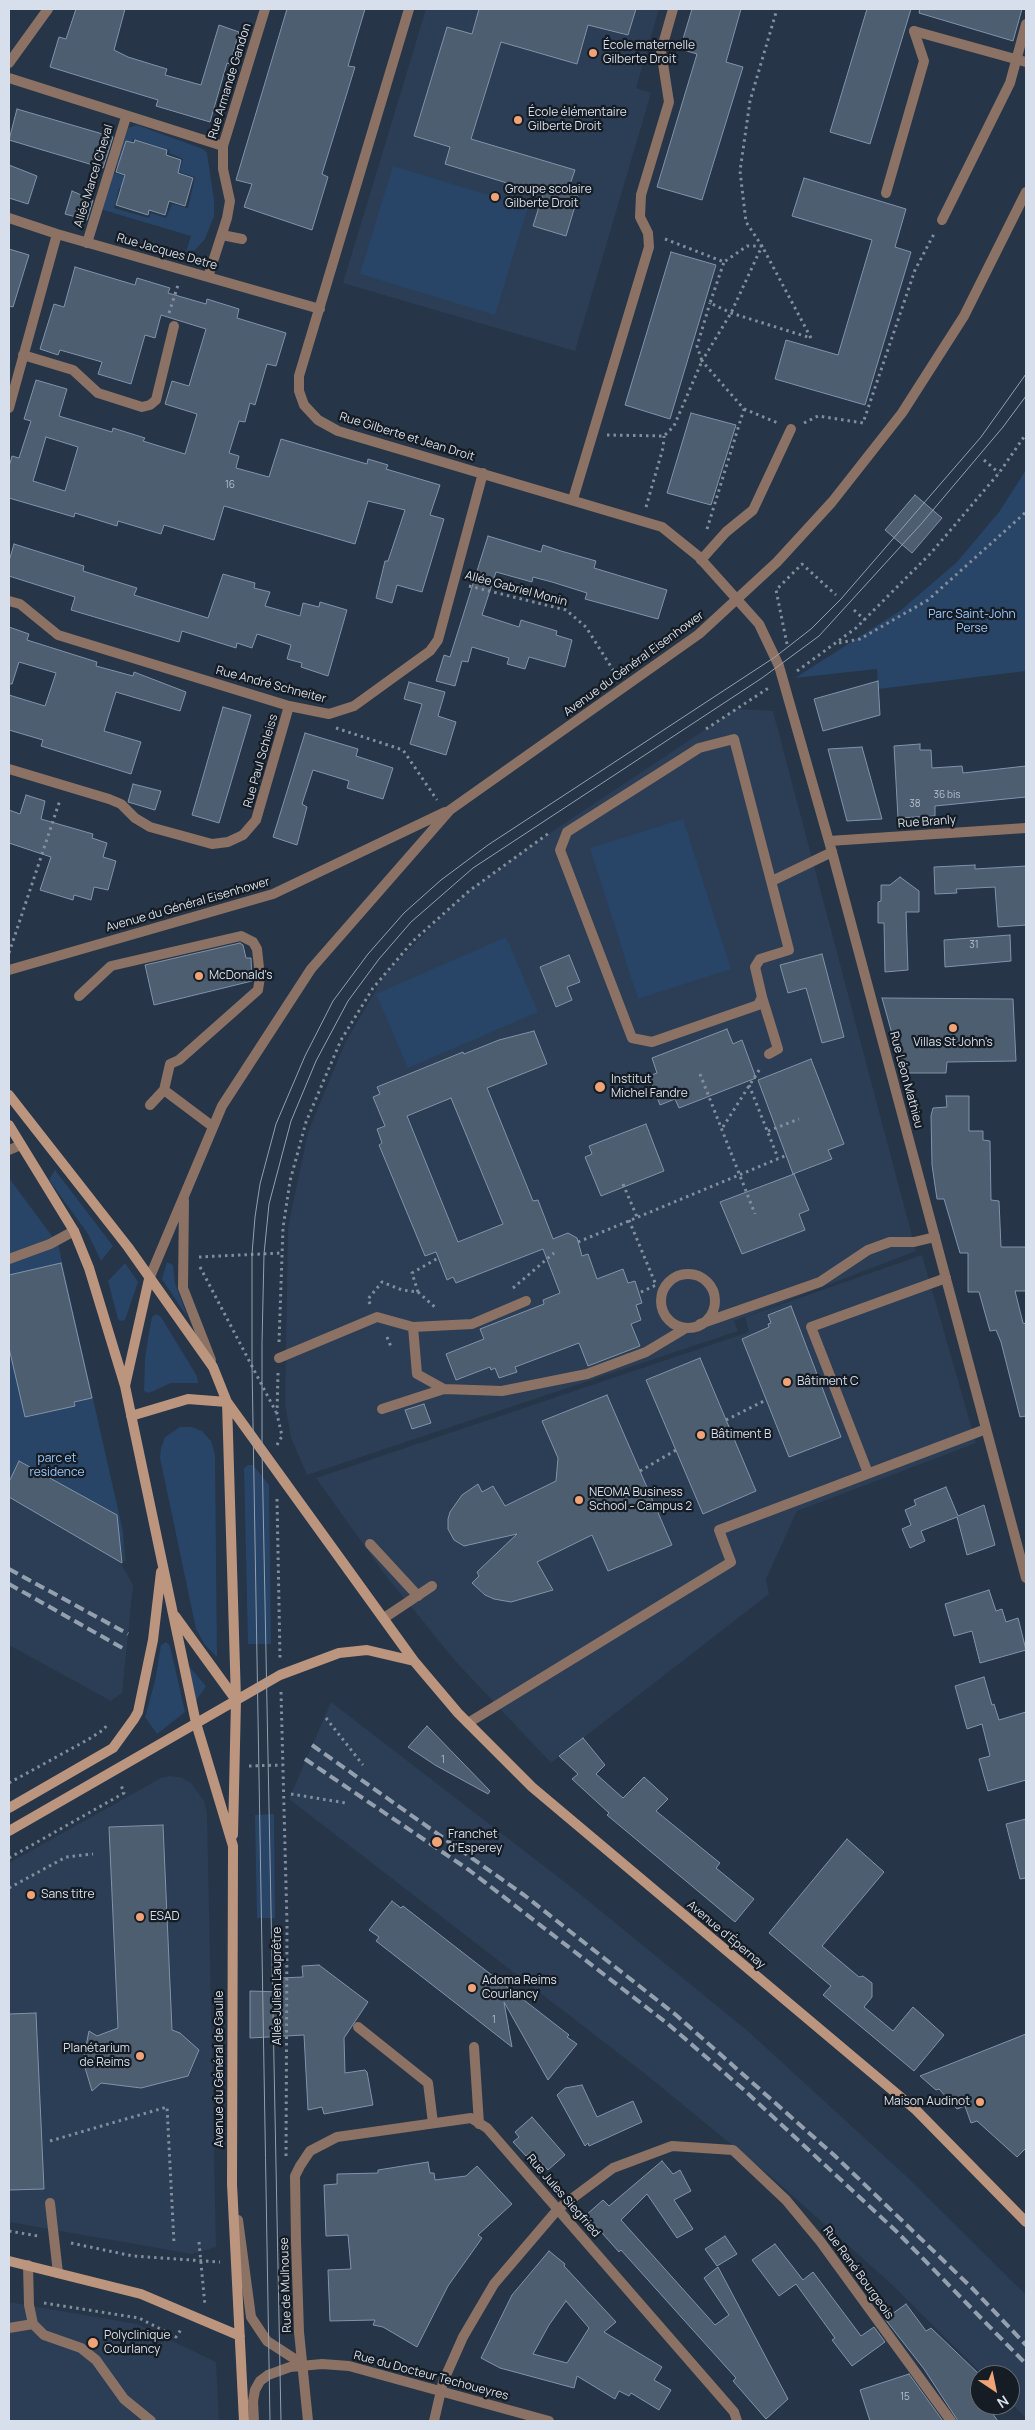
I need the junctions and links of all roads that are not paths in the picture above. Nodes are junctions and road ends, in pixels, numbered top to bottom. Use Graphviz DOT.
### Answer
graph roads {
  1 [pos="48,9"];
  2 [pos="265,9"];
  3 [pos="409,9"];
  4 [pos="673,9"];
  5 [pos="1026,24"];
  6 [pos="1021,60"];
  7 [pos="9,63"];
  8 [pos="9,78"];
  9 [pos="126,117"];
  10 [pos="223,146"];
  11 [pos="1026,192"];
  12 [pos="886,193"];
  13 [pos="9,218"];
  14 [pos="942,220"];
  15 [pos="57,234"];
  16 [pos="222,235"];
  17 [pos="242,239"];
  18 [pos="87,243"];
  19 [pos="208,277"];
  20 [pos="320,309"];
  21 [pos="173,329"];
  22 [pos="24,355"];
  23 [pos="9,408"];
  24 [pos="791,429"];
  25 [pos="483,473"];
  26 [pos="573,499"];
  27 [pos="700,558"];
  28 [pos="738,599"];
  29 [pos="9,601"];
  30 [pos="290,706"];
  31 [pos="9,769"];
  32 [pos="450,810"];
  33 [pos="1026,828"];
  34 [pos="829,841"];
  35 [pos="832,852"];
  36 [pos="772,881"];
  37 [pos="9,970"];
  38 [pos="79,996"];
  39 [pos="762,997"];
  40 [pos="769,1054"];
  41 [pos="164,1090"];
  42 [pos="9,1095"];
  43 [pos="150,1105"];
  44 [pos="9,1126"];
  45 [pos="212,1126"];
  46 [pos="21,1145"];
  47 [pos="9,1150"];
  48 [pos="184,1192"];
  49 [pos="74,1231"];
  50 [pos="935,1237"];
  51 [pos="9,1258"];
  52 [pos="946,1278"];
  53 [pos="149,1279"];
  54 [pos="526,1301"];
  55 [pos="700,1324"];
  56 [pos="413,1327"];
  57 [pos="686,1328"];
  58 [pos="279,1358"];
  59 [pos="213,1367"];
  60 [pos="125,1386"];
  61 [pos="444,1389"];
  62 [pos="227,1402"];
  63 [pos="382,1410"];
  64 [pos="131,1416"];
  65 [pos="986,1428"];
  66 [pos="868,1474"];
  67 [pos="370,1544"];
  68 [pos="162,1563"];
  69 [pos="1026,1578"];
  70 [pos="432,1586"];
  71 [pos="418,1596"];
  72 [pos="172,1612"];
  73 [pos="384,1618"];
  74 [pos="414,1661"];
  75 [pos="236,1700"];
  76 [pos="196,1723"];
  77 [pos="468,1723"];
  78 [pos="9,1808"];
  79 [pos="9,1831"];
  80 [pos="233,1846"];
  81 [pos="358,2027"];
  82 [pos="474,2048"];
  83 [pos="433,2124"];
  84 [pos="480,2124"];
  85 [pos="232,2184"];
  86 [pos="50,2203"];
  87 [pos="558,2209"];
  88 [pos="1026,2222"];
  89 [pos="9,2261"];
  90 [pos="28,2265"];
  91 [pos="58,2272"];
  92 [pos="33,2324"];
  93 [pos="9,2328"];
  94 [pos="240,2336"];
  95 [pos="304,2365"];
  96 [pos="441,2391"];
  97 [pos="151,2421"];
  98 [pos="244,2421"];
  99 [pos="254,2421"];
  100 [pos="308,2421"];
  101 [pos="434,2421"];
  102 [pos="549,2421"];
  103 [pos="737,2421"];
  104 [pos="951,2421"];
  1 -- 7 [label="street"];
  2 -- 10 [label="street, Rue Armande Gandon"];
  3 -- 20 [label="street, Rue Gilberte et Jean Droit"];
  4 -- 26 [label="street"];
  5 -- 6 [label="street"];
  6 -- 12 [label="street"];
  6 -- 14 [label="street"];
  8 -- 9 [label="street, Allée Marcel Cheval"];
  9 -- 10 [label="street, Allée Marcel Cheval"];
  9 -- 18 [label="street, Allée Marcel Cheval"];
  10 -- 16 [label="street, Rue Armande Gandon"];
  11 -- 28 [label="street, Avenue du Général Eisenhower"];
  13 -- 15 [label="street, Rue Jacques Detre"];
  15 -- 18 [label="street, Rue Jacques Detre"];
  15 -- 22 [label="street"];
  16 -- 17 [label="street"];
  16 -- 19 [label="street, Rue Armande Gandon"];
  18 -- 19 [label="street, Rue Jacques Detre"];
  19 -- 20 [label="street, Rue Jacques Detre"];
  20 -- 25 [label="street, Rue Gilberte et Jean Droit"];
  21 -- 22 [label="street"];
  22 -- 23 [label="street"];
  24 -- 27 [label="street"];
  25 -- 26 [label="street, Rue Gilberte et Jean Droit"];
  25 -- 30 [label="street, Rue André Schneiter"];
  26 -- 27 [label="street, Rue Gilberte et Jean Droit"];
  27 -- 28 [label="street, Rue Gilberte et Jean Droit"];
  28 -- 32 [label="street, Avenue du Général Eisenhower"];
  28 -- 34 [label="street, Rue Léon Mathieu"];
  29 -- 30 [label="street, Rue André Schneiter"];
  30 -- 31 [label="street, Rue Paul Schleiss"];
  32 -- 37 [label="street, Avenue du Général Eisenhower"];
  32 -- 45 [label="street, Avenue du Général Eisenhower"];
  33 -- 34 [label="street, Rue Branly"];
  34 -- 35 [label="street, Rue Léon Mathieu"];
  35 -- 36 [label="street"];
  35 -- 50 [label="street, Rue Léon Mathieu"];
  36 -- 39 [label="street"];
  36 -- 39 [label="street"];
  38 -- 41 [label="street"];
  39 -- 40 [label="street"];
  41 -- 43 [label="street"];
  41 -- 45 [label="street"];
  42 -- 53 [label="main road"];
  44 -- 46 [label="main road, Avenue du Général de Gaulle"];
  45 -- 48 [label="street, Avenue du Général Eisenhower"];
  46 -- 47 [label="street"];
  46 -- 49 [label="main road, Avenue du Général de Gaulle"];
  48 -- 53 [label="street, Avenue du Général Eisenhower"];
  48 -- 59 [label="street, Avenue du Général Eisenhower"];
  49 -- 51 [label="street"];
  49 -- 60 [label="main road, Avenue du Général de Gaulle"];
  50 -- 52 [label="street, Rue Léon Mathieu"];
  50 -- 55 [label="street"];
  52 -- 65 [label="street, Rue Léon Mathieu"];
  52 -- 66 [label="street"];
  53 -- 59 [label="main road"];
  53 -- 60 [label="main road"];
  54 -- 56 [label="street"];
  55 -- 57 [label="street"];
  55 -- 57 [label="street"];
  56 -- 58 [label="street"];
  56 -- 61 [label="street"];
  57 -- 61 [label="street"];
  59 -- 62 [label="main road"];
  60 -- 64 [label="main road, Avenue du Général de Gaulle"];
  61 -- 63 [label="street"];
  62 -- 64 [label="main road"];
  62 -- 73 [label="main road, Avenue d'Épernay"];
  62 -- 75 [label="main road"];
  64 -- 68 [label="main road, Avenue du Général de Gaulle"];
  65 -- 66 [label="street"];
  65 -- 69 [label="street, Rue Léon Mathieu"];
  66 -- 77 [label="street"];
  67 -- 71 [label="street"];
  68 -- 72 [label="main road, Avenue du Général de Gaulle"];
  68 -- 78 [label="main road"];
  70 -- 71 [label="street"];
  71 -- 73 [label="street"];
  72 -- 75 [label="main road"];
  72 -- 76 [label="main road, Avenue du Général de Gaulle"];
  73 -- 74 [label="main road, Avenue d'Épernay"];
  74 -- 75 [label="main road"];
  74 -- 77 [label="main road, Avenue d'Épernay"];
  75 -- 76 [label="main road"];
  75 -- 80 [label="main road"];
  76 -- 79 [label="main road"];
  76 -- 80 [label="main road, Avenue du Général de Gaulle"];
  77 -- 88 [label="main road, Avenue d'Épernay"];
  80 -- 85 [label="main road, Avenue du Général de Gaulle"];
  81 -- 83 [label="street"];
  82 -- 84 [label="street"];
  83 -- 84 [label="street"];
  83 -- 95 [label="street, Rue de Mulhouse"];
  84 -- 87 [label="street, Rue Jules Siegfried"];
  85 -- 94 [label="main road, Avenue du Général de Gaulle"];
  85 -- 95 [label="street"];
  86 -- 91 [label="street"];
  87 -- 96 [label="street"];
  87 -- 103 [label="street, Rue Jules Siegfried"];
  87 -- 104 [label="street, Rue René Bourgeois"];
  89 -- 90 [label="main road"];
  90 -- 91 [label="main road"];
  90 -- 92 [label="street"];
  91 -- 94 [label="main road"];
  92 -- 93 [label="street"];
  92 -- 97 [label="street"];
  94 -- 98 [label="main road, Avenue du Général de Gaulle"];
  95 -- 96 [label="street, Rue du Docteur Techoueyres"];
  95 -- 99 [label="street, Rue du Docteur Techoueyres"];
  95 -- 100 [label="street, Rue de Mulhouse"];
  96 -- 101 [label="street"];
  96 -- 102 [label="street, Rue du Docteur Techoueyres"];
}
